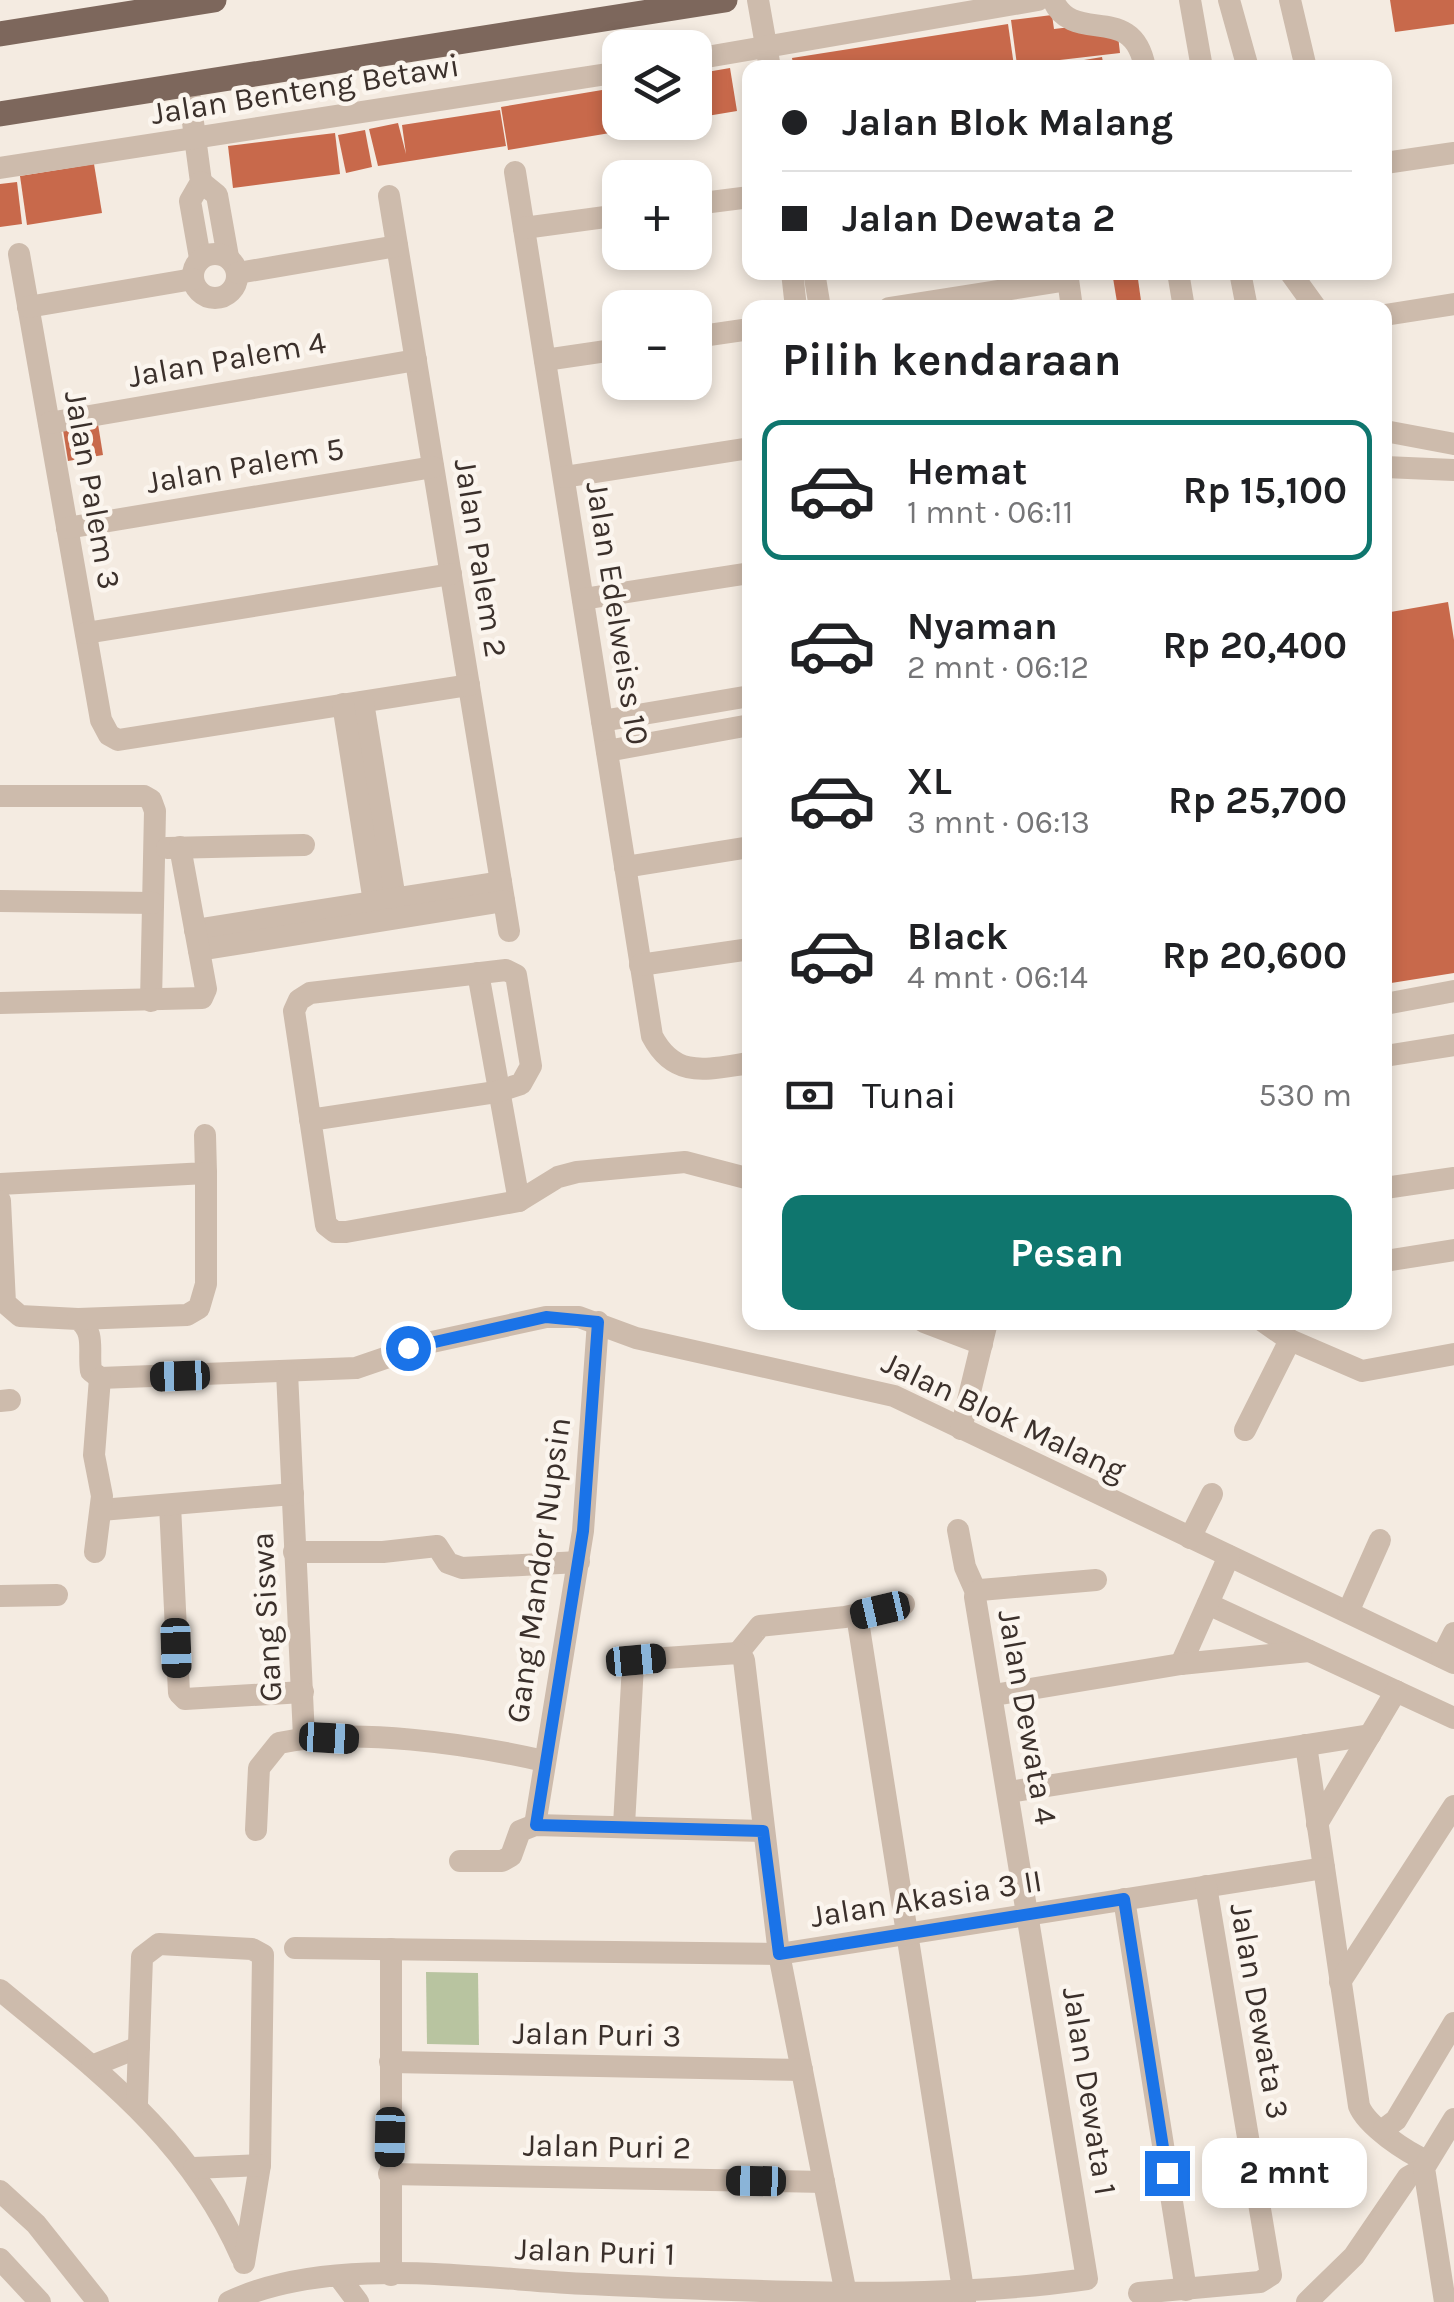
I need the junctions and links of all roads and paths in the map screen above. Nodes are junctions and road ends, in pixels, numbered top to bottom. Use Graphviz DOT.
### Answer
graph roads {
  1 [pos="214,0"];
  2 [pos="726,0"];
  3 [pos="758,0"];
  4 [pos="1038,0"];
  5 [pos="1053,0"];
  6 [pos="1190,0"];
  7 [pos="1230,0"];
  8 [pos="1290,0"];
  9 [pos="0,34"];
  10 [pos="769,58"];
  11 [pos="712,59"];
  12 [pos="1144,60"];
  13 [pos="1201,60"];
  14 [pos="1246,60"];
  15 [pos="1304,60"];
  16 [pos="602,75"];
  17 [pos="188,85"];
  18 [pos="0,114"];
  19 [pos="196,140"];
  20 [pos="1454,153"];
  21 [pos="1392,162"];
  22 [pos="0,168"];
  23 [pos="515,172"];
  24 [pos="201,182"];
  25 [pos="389,196"];
  26 [pos="742,197"];
  27 [pos="712,202"];
  28 [pos="602,217"];
  29 [pos="524,228"];
  30 [pos="397,246"];
  31 [pos="19,254"];
  32 [pos="233,265"];
  33 [pos="196,269"];
  34 [pos="1045,280"];
  35 [pos="934,300"];
  36 [pos="1454,304"];
  37 [pos="28,307"];
  38 [pos="1392,314"];
  39 [pos="742,330"];
  40 [pos="712,335"];
  41 [pos="602,351"];
  42 [pos="416,360"];
  43 [pos="545,360"];
  44 [pos="49,423"];
  45 [pos="1392,432"];
  46 [pos="1454,444"];
  47 [pos="742,449"];
  48 [pos="433,467"];
  49 [pos="1392,467"];
  50 [pos="1454,470"];
  51 [pos="564,478"];
  52 [pos="67,528"];
  53 [pos="451,574"];
  54 [pos="742,574"];
  55 [pos="583,599"];
  56 [pos="86,634"];
  57 [pos="469,685"];
  58 [pos="742,697"];
  59 [pos="353,703"];
  60 [pos="602,722"];
  61 [pos="742,726"];
  62 [pos="607,750"];
  63 [pos="0,796"];
  64 [pos="304,845"];
  65 [pos="155,848"];
  66 [pos="180,848"];
  67 [pos="742,848"];
  68 [pos="625,867"];
  69 [pos="502,892"];
  70 [pos="0,900"];
  71 [pos="384,900"];
  72 [pos="153,903"];
  73 [pos="509,931"];
  74 [pos="197,940"];
  75 [pos="742,950"];
  76 [pos="640,965"];
  77 [pos="478,973"];
  78 [pos="1454,992"];
  79 [pos="152,1001"];
  80 [pos="0,1003"];
  81 [pos="1392,1003"];
  82 [pos="1454,1045"];
  83 [pos="1392,1055"];
  84 [pos="742,1064"];
  85 [pos="496,1092"];
  86 [pos="310,1120"];
  87 [pos="205,1136"];
  88 [pos="206,1173"];
  89 [pos="742,1177"];
  90 [pos="1454,1178"];
  91 [pos="0,1184"];
  92 [pos="1392,1187"];
  93 [pos="518,1200"];
  94 [pos="0,1201"];
  95 [pos="1454,1250"];
  96 [pos="1392,1260"];
  97 [pos="78,1319"];
  98 [pos="598,1322"];
  99 [pos="1277,1331"];
  100 [pos="985,1333"];
  101 [pos="1454,1354"];
  102 [pos="287,1372"];
  103 [pos="100,1378"];
  104 [pos="960,1430"];
  105 [pos="1245,1430"];
  106 [pos="293,1494"];
  107 [pos="1212,1494"];
  108 [pos="170,1505"];
  109 [pos="100,1510"];
  110 [pos="958,1530"];
  111 [pos="1190,1538"];
  112 [pos="1380,1540"];
  113 [pos="95,1552"];
  114 [pos="294,1552"];
  115 [pos="1229,1556"];
  116 [pos="579,1562"];
  117 [pos="1096,1580"];
  118 [pos="976,1592"];
  119 [pos="57,1595"];
  120 [pos="0,1596"];
  121 [pos="904,1604"];
  122 [pos="1208,1604"];
  123 [pos="1348,1612"];
  124 [pos="858,1615"];
  125 [pos="1454,1633"];
  126 [pos="1309,1651"];
  127 [pos="741,1656"];
  128 [pos="1448,1660"];
  129 [pos="1180,1664"];
  130 [pos="1396,1691"];
  131 [pos="303,1692"];
  132 [pos="994,1695"];
  133 [pos="1454,1718"];
  134 [pos="1370,1735"];
  135 [pos="304,1737"];
  136 [pos="1306,1745"];
  137 [pos="544,1761"];
  138 [pos="1009,1792"];
  139 [pos="1454,1806"];
  140 [pos="1316,1824"];
  141 [pos="536,1825"];
  142 [pos="624,1825"];
  143 [pos="256,1830"];
  144 [pos="763,1831"];
  145 [pos="460,1861"];
  146 [pos="1324,1868"];
  147 [pos="1206,1886"];
  148 [pos="1124,1899"];
  149 [pos="1028,1914"];
  150 [pos="906,1934"];
  151 [pos="295,1948"];
  152 [pos="391,1949"];
  153 [pos="779,1954"];
  154 [pos="1340,1982"];
  155 [pos="0,1990"];
  156 [pos="1454,2023"];
  157 [pos="139,2047"];
  158 [pos="390,2062"];
  159 [pos="92,2066"];
  160 [pos="802,2070"];
  161 [pos="137,2103"];
  162 [pos="1454,2118"];
  163 [pos="1391,2137"];
  164 [pos="1432,2157"];
  165 [pos="260,2165"];
  166 [pos="194,2168"];
  167 [pos="389,2174"];
  168 [pos="824,2182"];
  169 [pos="0,2190"];
  170 [pos="238,2222"];
  171 [pos="0,2258"];
  172 [pos="390,2275"];
  173 [pos="1087,2279"];
  174 [pos="347,2288"];
  175 [pos="844,2290"];
  176 [pos="1186,2290"];
  177 [pos="252,2291"];
  178 [pos="1139,2294"];
  179 [pos="964,2296"];
  180 [pos="40,2302"];
  181 [pos="98,2302"];
  182 [pos="228,2302"];
  183 [pos="1307,2302"];
  184 [pos="1445,2302"];
  1 -- 9 [label="main road"];
  2 -- 17 [label="main road, Jalan Benteng Betawi"];
  3 -- 10 [label="street"];
  4 -- 10 [label="street"];
  5 -- 12 [label="street"];
  6 -- 13 [label="street"];
  7 -- 14 [label="street"];
  8 -- 15 [label="street"];
  10 -- 11 [label="street"];
  16 -- 19 [label="street, Jalan Benteng Betawi"];
  17 -- 18 [label="main road, Jalan Benteng Betawi"];
  17 -- 19 [label="street"];
  19 -- 22 [label="street, Jalan Benteng Betawi"];
  19 -- 24 [label="street"];
  20 -- 21 [label="street"];
  23 -- 29 [label="street, Jalan Edelweiss 10"];
  24 -- 32 [label="street"];
  24 -- 33 [label="street"];
  25 -- 30 [label="street, Jalan Palem 2"];
  26 -- 27 [label="street"];
  28 -- 29 [label="street"];
  29 -- 43 [label="street, Jalan Edelweiss 10"];
  30 -- 32 [label="street"];
  30 -- 42 [label="street, Jalan Palem 2"];
  31 -- 37 [label="street, Jalan Palem 3"];
  32 -- 33 [label="street"];
  32 -- 33 [label="street"];
  33 -- 37 [label="street"];
  34 -- 35 [label="street"];
  36 -- 38 [label="street"];
  37 -- 44 [label="street, Jalan Palem 3"];
  39 -- 40 [label="street"];
  41 -- 43 [label="street"];
  42 -- 44 [label="street, Jalan Palem 4"];
  42 -- 48 [label="street, Jalan Palem 2"];
  43 -- 51 [label="street, Jalan Edelweiss 10"];
  44 -- 52 [label="street, Jalan Palem 3"];
  45 -- 46 [label="street"];
  47 -- 51 [label="street"];
  48 -- 52 [label="street, Jalan Palem 5"];
  48 -- 53 [label="street, Jalan Palem 2"];
  49 -- 50 [label="street"];
  51 -- 55 [label="street, Jalan Edelweiss 10"];
  52 -- 56 [label="street, Jalan Palem 3"];
  53 -- 56 [label="street"];
  53 -- 57 [label="street, Jalan Palem 2"];
  54 -- 55 [label="street"];
  55 -- 60 [label="street, Jalan Edelweiss 10"];
  56 -- 59 [label="street, Jalan Palem 3"];
  57 -- 59 [label="street"];
  57 -- 69 [label="street, Jalan Palem 2"];
  58 -- 60 [label="street"];
  59 -- 71 [label="street"];
  60 -- 62 [label="street, Jalan Edelweiss 10"];
  61 -- 62 [label="street"];
  62 -- 68 [label="street, Jalan Edelweiss 10"];
  63 -- 65 [label="street"];
  64 -- 66 [label="street"];
  65 -- 66 [label="street"];
  65 -- 72 [label="street"];
  66 -- 74 [label="street"];
  67 -- 68 [label="street"];
  68 -- 76 [label="street, Jalan Edelweiss 10"];
  69 -- 71 [label="street"];
  69 -- 73 [label="street, Jalan Palem 2"];
  69 -- 74 [label="street"];
  70 -- 72 [label="street"];
  71 -- 74 [label="street"];
  72 -- 79 [label="street"];
  74 -- 79 [label="street"];
  75 -- 76 [label="street"];
  76 -- 84 [label="street, Jalan Edelweiss 10"];
  77 -- 85 [label="street"];
  77 -- 85 [label="street"];
  77 -- 86 [label="street"];
  78 -- 81 [label="street"];
  79 -- 80 [label="street"];
  82 -- 83 [label="street"];
  85 -- 86 [label="street"];
  85 -- 93 [label="street"];
  86 -- 93 [label="street"];
  87 -- 88 [label="street"];
  88 -- 91 [label="street"];
  88 -- 97 [label="street"];
  89 -- 93 [label="street"];
  90 -- 92 [label="street"];
  94 -- 97 [label="street"];
  95 -- 96 [label="street"];
  97 -- 103 [label="street"];
  98 -- 102 [label="street, Jalan Blok Malang"];
  98 -- 104 [label="street, Jalan Blok Malang"];
  98 -- 116 [label="street, Gang Mandor Nupsin"];
  99 -- 101 [label="street"];
  99 -- 105 [label="street"];
  100 -- 104 [label="street"];
  102 -- 103 [label="street, Jalan Blok Malang"];
  102 -- 106 [label="street, Gang Siswa"];
  103 -- 109 [label="street"];
  104 -- 111 [label="street, Jalan Blok Malang"];
  106 -- 108 [label="street"];
  106 -- 114 [label="street, Gang Siswa"];
  107 -- 111 [label="street"];
  108 -- 109 [label="street"];
  108 -- 131 [label="street"];
  109 -- 113 [label="street"];
  110 -- 118 [label="street"];
  111 -- 115 [label="street, Jalan Blok Malang"];
  112 -- 123 [label="street"];
  114 -- 116 [label="street"];
  114 -- 131 [label="street, Gang Siswa"];
  115 -- 122 [label="street"];
  115 -- 123 [label="street, Jalan Blok Malang"];
  116 -- 137 [label="street, Gang Mandor Nupsin"];
  117 -- 118 [label="street, Jalan Dewata 4"];
  118 -- 132 [label="street, Jalan Dewata 4"];
  119 -- 120 [label="street"];
  121 -- 124 [label="street"];
  122 -- 126 [label="street"];
  122 -- 129 [label="street"];
  123 -- 128 [label="street, Jalan Blok Malang"];
  124 -- 127 [label="street"];
  124 -- 150 [label="street"];
  125 -- 128 [label="street"];
  126 -- 129 [label="street"];
  126 -- 130 [label="street"];
  127 -- 142 [label="street"];
  127 -- 144 [label="street"];
  129 -- 132 [label="street"];
  130 -- 133 [label="street"];
  130 -- 134 [label="street"];
  131 -- 135 [label="street, Gang Siswa"];
  132 -- 138 [label="street, Jalan Dewata 4"];
  134 -- 136 [label="street"];
  134 -- 140 [label="street"];
  135 -- 137 [label="street"];
  135 -- 143 [label="street, Gang Siswa"];
  136 -- 138 [label="street"];
  136 -- 140 [label="street"];
  137 -- 141 [label="street, Gang Mandor Nupsin"];
  138 -- 149 [label="street, Jalan Dewata 4"];
  139 -- 154 [label="street"];
  140 -- 146 [label="street"];
  141 -- 142 [label="street"];
  141 -- 145 [label="street"];
  142 -- 144 [label="street"];
  144 -- 153 [label="street"];
  146 -- 147 [label="street, Jalan Akasia 3 II"];
  146 -- 154 [label="street"];
  147 -- 148 [label="street, Jalan Akasia 3 II"];
  147 -- 176 [label="street, Jalan Dewata 3"];
  148 -- 149 [label="street, Jalan Akasia 3 II"];
  148 -- 176 [label="street"];
  149 -- 150 [label="street, Jalan Akasia 3 II"];
  149 -- 173 [label="street, Jalan Dewata 1"];
  150 -- 153 [label="street, Jalan Akasia 3 II"];
  150 -- 179 [label="street"];
  151 -- 152 [label="street, Jalan Akasia 3 II"];
  152 -- 153 [label="street, Jalan Akasia 3 II"];
  152 -- 158 [label="street"];
  153 -- 160 [label="street"];
  154 -- 163 [label="street"];
  155 -- 159 [label="street"];
  156 -- 163 [label="street"];
  157 -- 159 [label="street"];
  157 -- 161 [label="street"];
  157 -- 165 [label="street"];
  158 -- 160 [label="street, Jalan Puri 3"];
  158 -- 167 [label="street"];
  159 -- 161 [label="street"];
  160 -- 168 [label="street"];
  161 -- 166 [label="street"];
  162 -- 164 [label="street"];
  163 -- 164 [label="street"];
  164 -- 183 [label="street"];
  164 -- 184 [label="street"];
  165 -- 166 [label="street"];
  165 -- 170 [label="street"];
  166 -- 170 [label="street"];
  167 -- 168 [label="street, Jalan Puri 2"];
  167 -- 172 [label="street"];
  168 -- 175 [label="street"];
  169 -- 181 [label="street"];
  170 -- 177 [label="street"];
  171 -- 180 [label="street"];
  172 -- 174 [label="street, Jalan Puri 1"];
  172 -- 175 [label="street, Jalan Puri 1"];
  173 -- 179 [label="street, Jalan Puri 1"];
  174 -- 177 [label="street, Jalan Puri 1"];
  175 -- 179 [label="street, Jalan Puri 1"];
  176 -- 178 [label="street"];
  177 -- 182 [label="street, Jalan Puri 1"];
}
